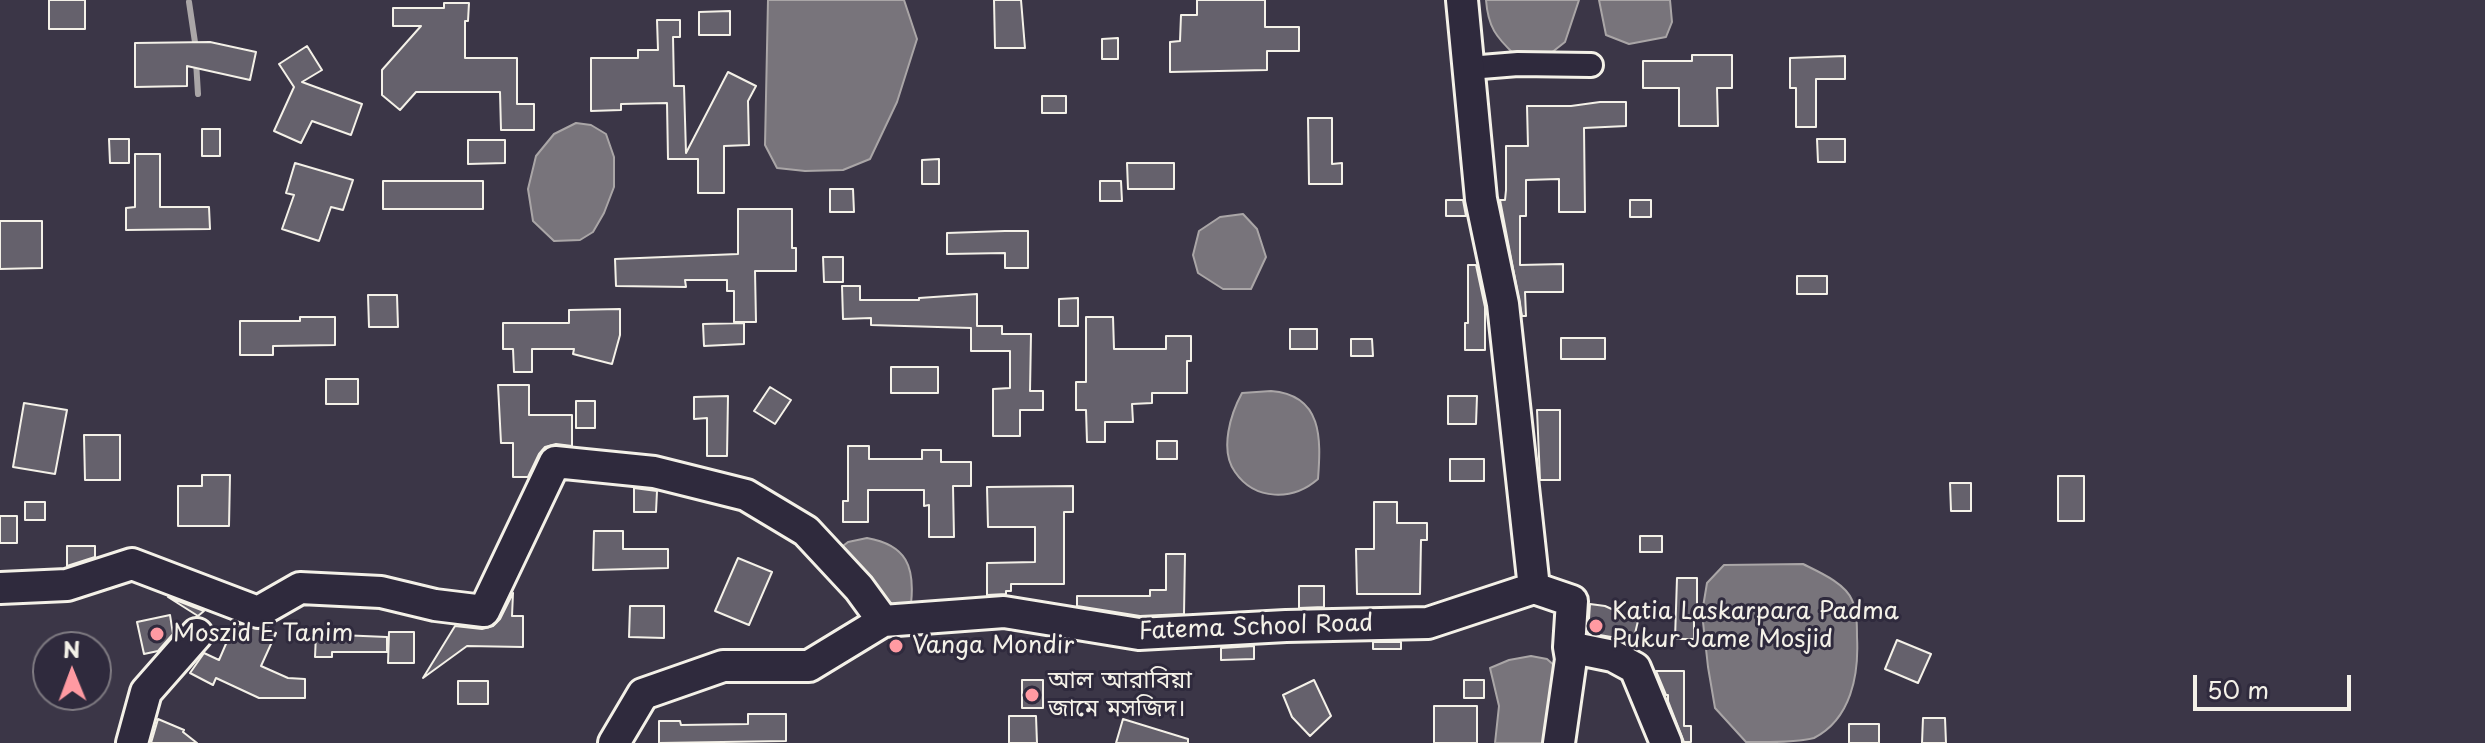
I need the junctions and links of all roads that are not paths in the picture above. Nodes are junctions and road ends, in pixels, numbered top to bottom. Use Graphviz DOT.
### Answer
graph roads {
  1 [pos="1462,0"];
  2 [pos="1591,65"];
  3 [pos="1469,68"];
  4 [pos="0,588"];
  5 [pos="1534,588"];
  6 [pos="883,621"];
  7 [pos="197,634"];
  8 [pos="1569,647"];
  9 [pos="132,743"];
  10 [pos="614,743"];
  11 [pos="1559,743"];
  12 [pos="1666,743"];
  1 -- 3 [label="main road"];
  2 -- 3 [label="street"];
  3 -- 5 [label="main road"];
  4 -- 6 [label="main road"];
  5 -- 6 [label="main road, Fatema School Road"];
  5 -- 8 [label="main road"];
  6 -- 10 [label="main road"];
  7 -- 9 [label="main road"];
  8 -- 11 [label="main road"];
  8 -- 12 [label="main road"];
}
